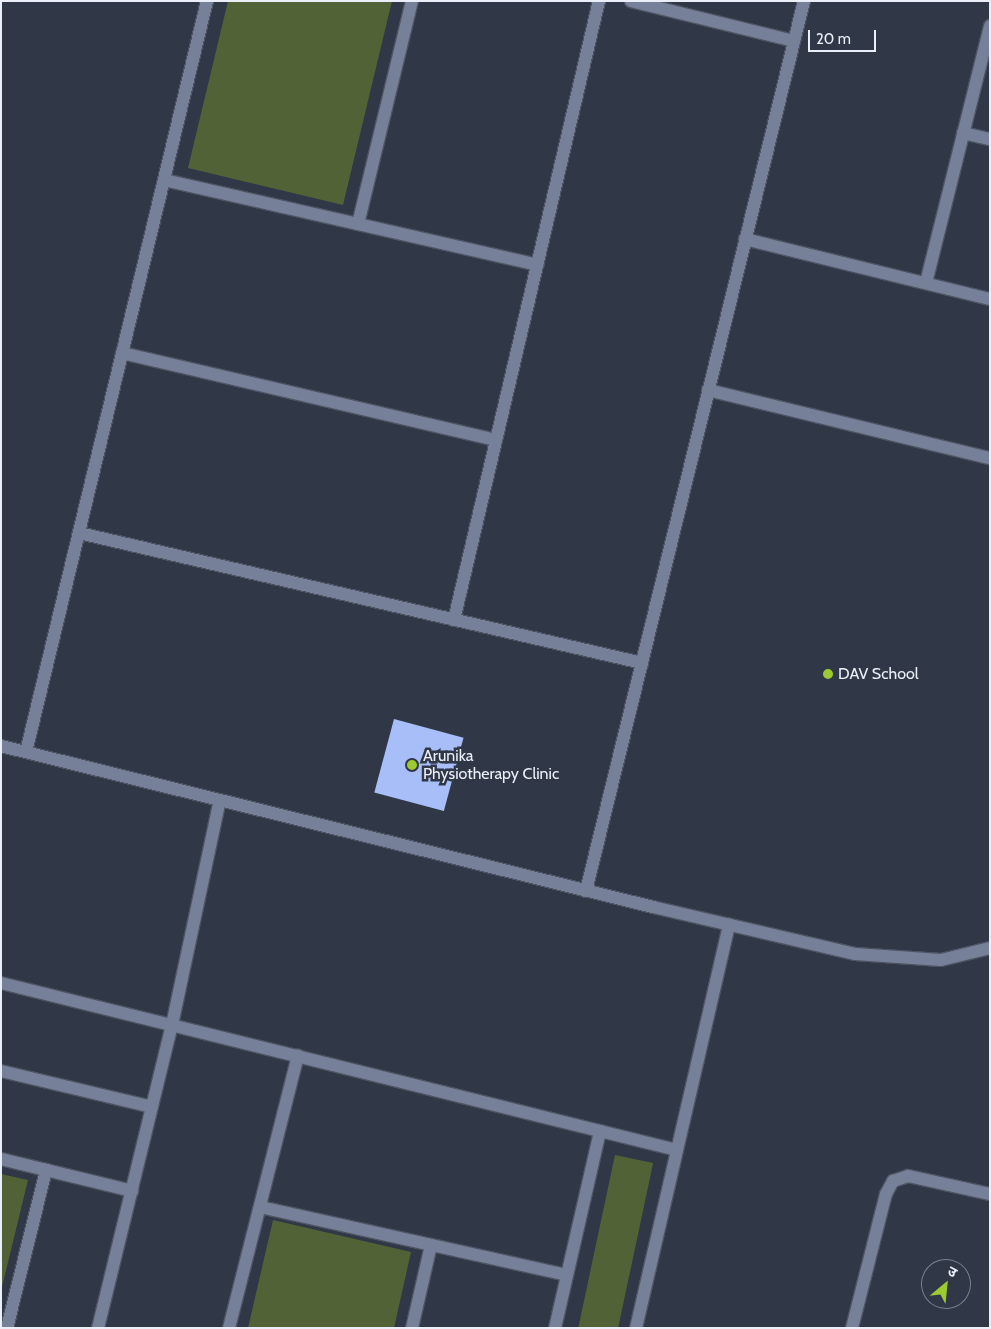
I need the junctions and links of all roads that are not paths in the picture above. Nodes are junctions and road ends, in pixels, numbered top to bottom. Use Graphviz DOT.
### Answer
graph roads {
  1 [pos="207,1"];
  2 [pos="412,1"];
  3 [pos="599,1"];
  4 [pos="631,1"];
  5 [pos="804,1"];
  6 [pos="990,26"];
  7 [pos="794,41"];
  8 [pos="963,133"];
  9 [pos="990,139"];
  10 [pos="164,180"];
  11 [pos="358,224"];
  12 [pos="746,239"];
  13 [pos="537,265"];
  14 [pos="926,283"];
  15 [pos="990,299"];
  16 [pos="122,353"];
  17 [pos="708,390"];
  18 [pos="496,440"];
  19 [pos="990,458"];
  20 [pos="79,533"];
  21 [pos="454,620"];
  22 [pos="642,664"];
  23 [pos="1,746"];
  24 [pos="26,752"];
  25 [pos="220,800"];
  26 [pos="586,891"];
  27 [pos="729,925"];
  28 [pos="990,948"];
  29 [pos="1,983"];
  30 [pos="172,1025"];
  31 [pos="298,1056"];
  32 [pos="1,1071"];
  33 [pos="152,1106"];
  34 [pos="600,1131"];
  35 [pos="678,1150"];
  36 [pos="1,1159"];
  37 [pos="46,1170"];
  38 [pos="132,1191"];
  39 [pos="990,1194"];
  40 [pos="260,1207"];
  41 [pos="431,1245"];
  42 [pos="567,1275"];
  43 [pos="7,1328"];
  44 [pos="98,1328"];
  45 [pos="229,1328"];
  46 [pos="412,1328"];
  47 [pos="555,1328"];
  48 [pos="636,1328"];
  49 [pos="852,1328"];
  1 -- 10 [label="street"];
  2 -- 11 [label="street"];
  3 -- 13 [label="street"];
  4 -- 7 [label="street"];
  5 -- 7 [label="street"];
  6 -- 8 [label="street"];
  7 -- 12 [label="street"];
  8 -- 9 [label="street"];
  8 -- 14 [label="street"];
  10 -- 11 [label="street"];
  10 -- 16 [label="street"];
  11 -- 13 [label="street"];
  12 -- 14 [label="street"];
  12 -- 17 [label="street"];
  13 -- 18 [label="street"];
  14 -- 15 [label="street"];
  16 -- 18 [label="street"];
  16 -- 20 [label="street"];
  17 -- 19 [label="street"];
  17 -- 22 [label="street"];
  18 -- 21 [label="street"];
  20 -- 21 [label="street"];
  20 -- 24 [label="street"];
  21 -- 22 [label="street"];
  22 -- 26 [label="street"];
  23 -- 24 [label="street"];
  24 -- 25 [label="street"];
  25 -- 26 [label="street"];
  25 -- 30 [label="street"];
  26 -- 27 [label="street"];
  27 -- 28 [label="street"];
  27 -- 35 [label="street"];
  29 -- 30 [label="street"];
  30 -- 31 [label="street"];
  30 -- 33 [label="street"];
  31 -- 34 [label="street"];
  31 -- 40 [label="street"];
  32 -- 33 [label="street"];
  33 -- 38 [label="street"];
  34 -- 35 [label="street"];
  34 -- 42 [label="street"];
  35 -- 48 [label="street"];
  36 -- 37 [label="street"];
  37 -- 38 [label="street"];
  37 -- 43 [label="street"];
  38 -- 44 [label="street"];
  39 -- 49 [label="street"];
  40 -- 41 [label="street"];
  40 -- 45 [label="street"];
  41 -- 42 [label="street"];
  41 -- 46 [label="street"];
  42 -- 47 [label="street"];
}
